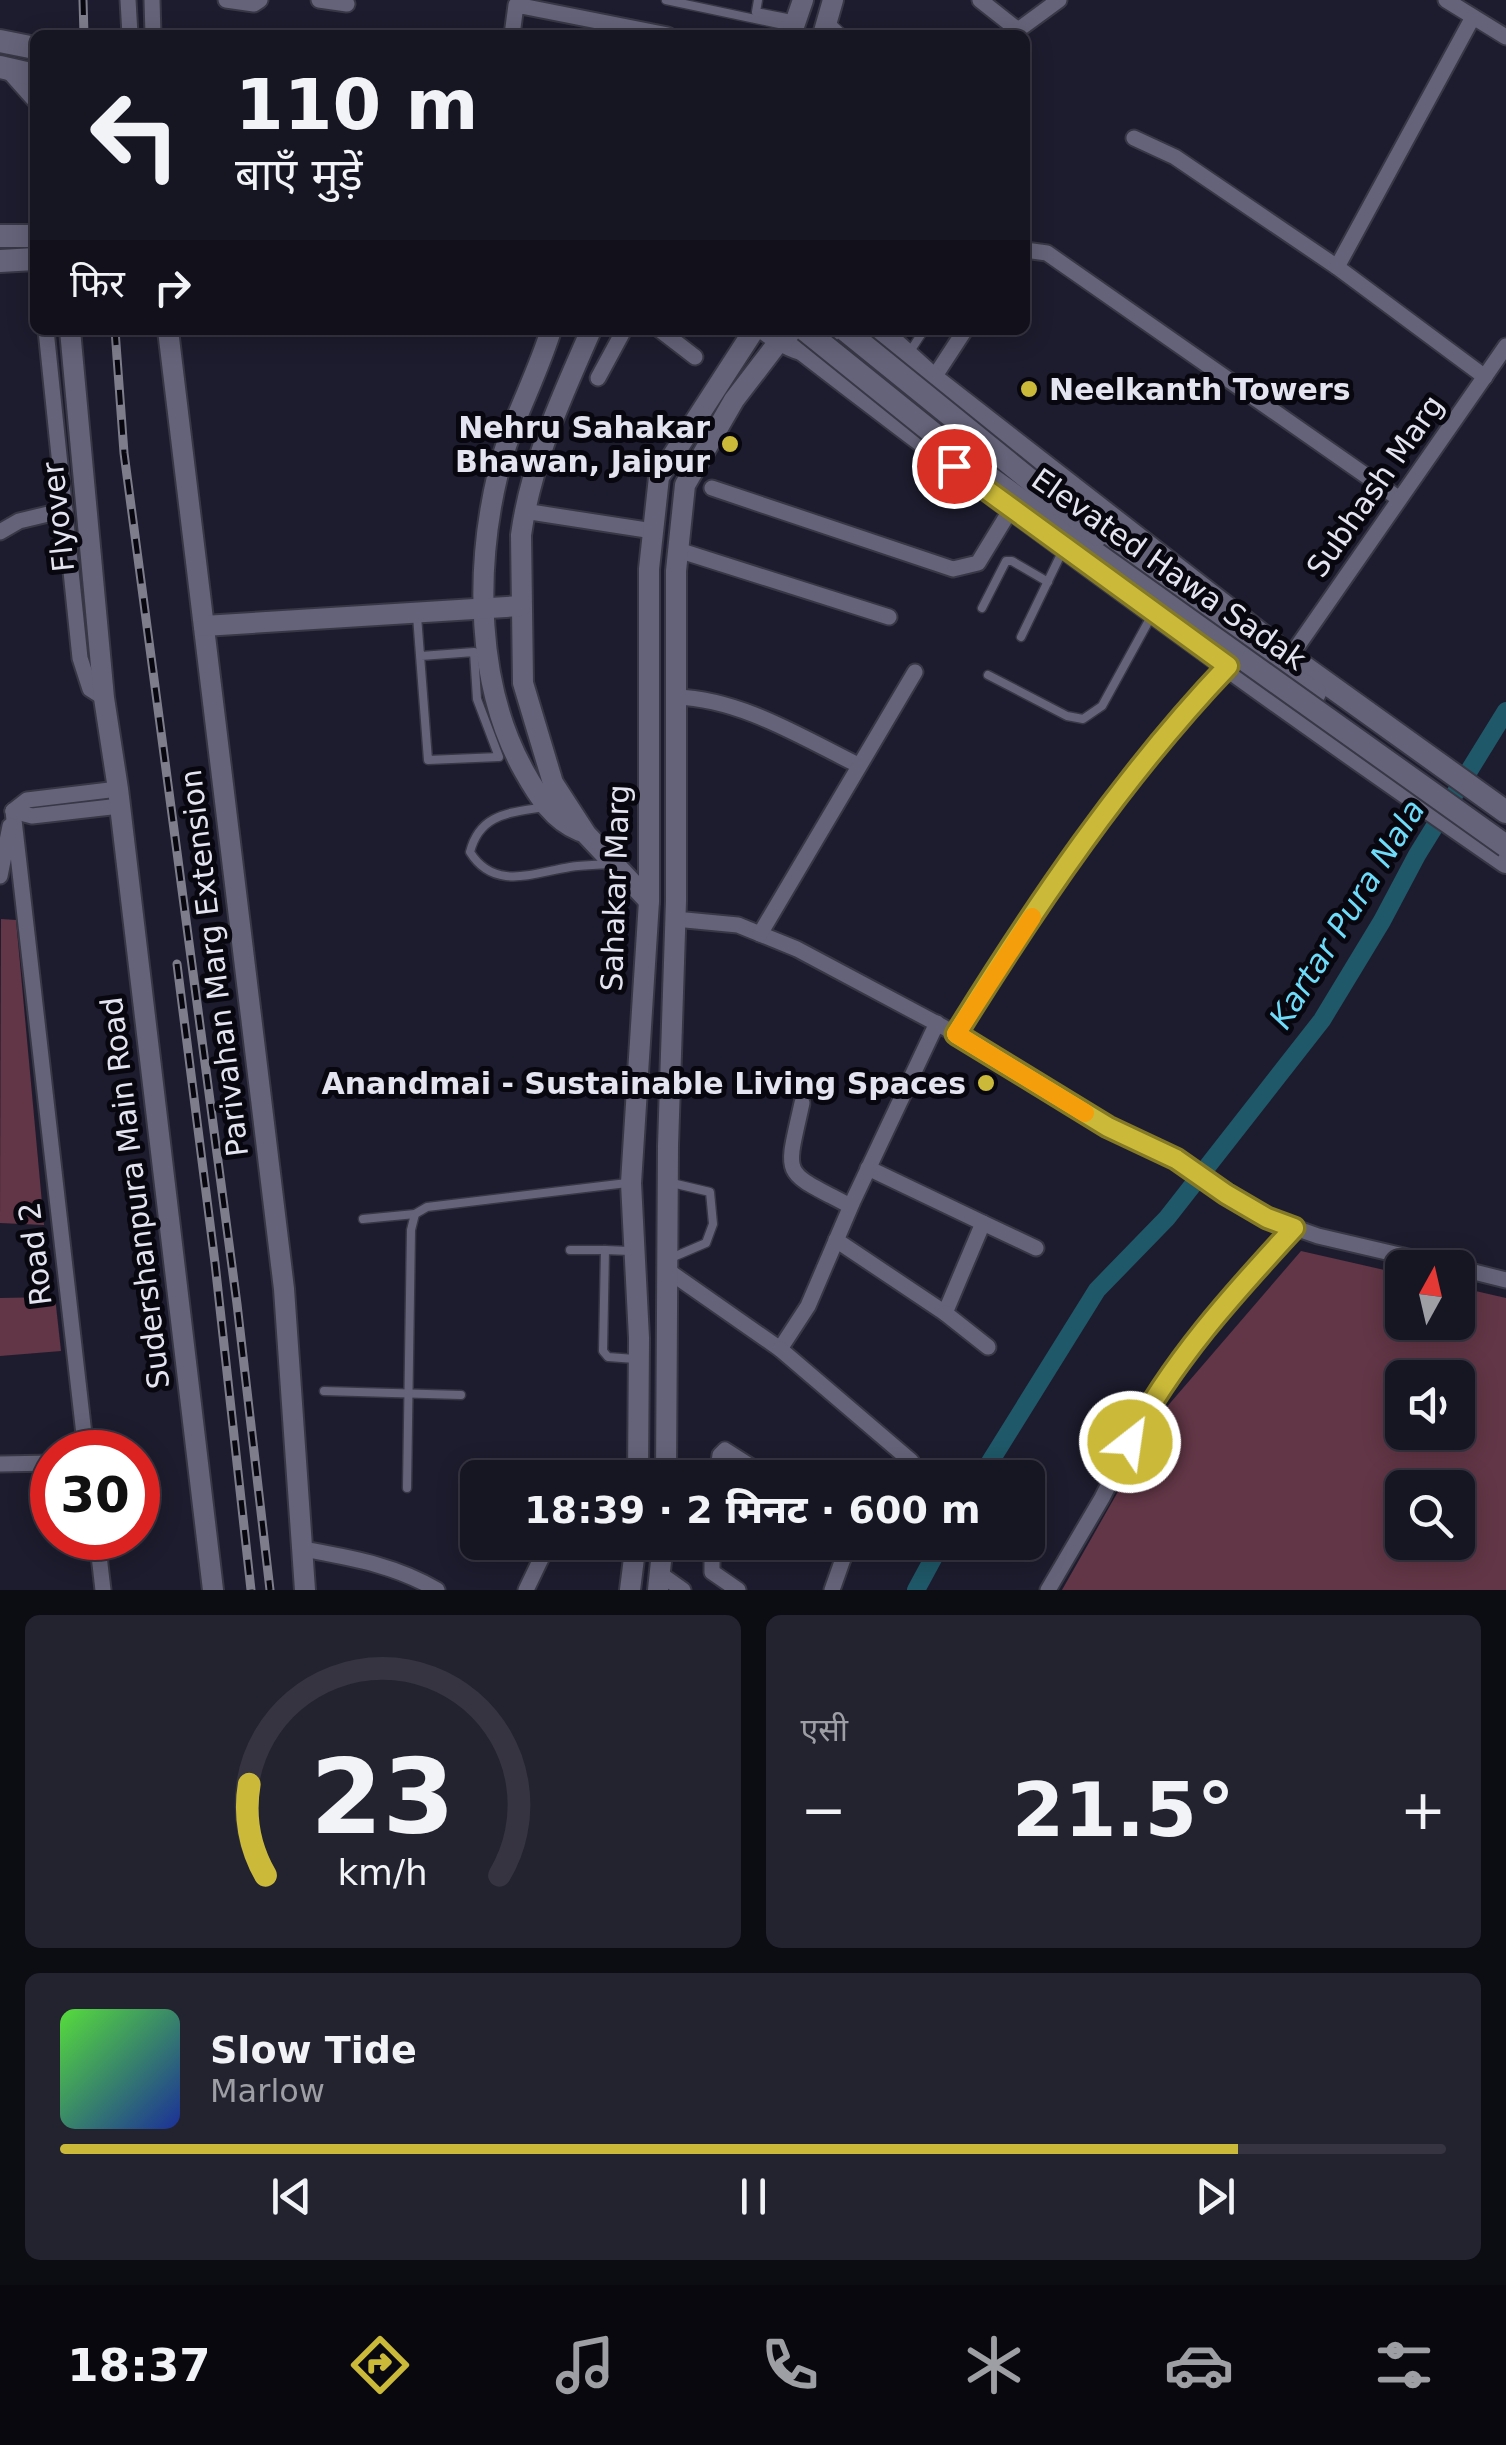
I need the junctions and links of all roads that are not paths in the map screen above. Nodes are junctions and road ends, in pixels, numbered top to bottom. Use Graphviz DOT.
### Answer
graph roads {
  1 [pos="128,0"];
  2 [pos="152,0"];
  3 [pos="226,0"];
  4 [pos="260,0"];
  5 [pos="319,0"];
  6 [pos="666,0"];
  7 [pos="758,0"];
  8 [pos="980,0"];
  9 [pos="1060,0"];
  10 [pos="1446,0"];
  11 [pos="347,4"];
  12 [pos="1473,17"];
  13 [pos="796,20"];
  14 [pos="130,30"];
  15 [pos="154,30"];
  16 [pos="513,30"];
  17 [pos="642,30"];
  18 [pos="1506,37"];
  19 [pos="0,41"];
  20 [pos="30,47"];
  21 [pos="6,69"];
  22 [pos="30,92"];
  23 [pos="1134,138"];
  24 [pos="0,236"];
  25 [pos="30,236"];
  26 [pos="1030,251"];
  27 [pos="30,259"];
  28 [pos="0,260"];
  29 [pos="1337,267"];
  30 [pos="47,335"];
  31 [pos="70,335"];
  32 [pos="169,335"];
  33 [pos="548,335"];
  34 [pos="587,335"];
  35 [pos="621,335"];
  36 [pos="666,335"];
  37 [pos="751,335"];
  38 [pos="773,335"];
  39 [pos="843,335"];
  40 [pos="853,335"];
  41 [pos="883,335"];
  42 [pos="921,335"];
  43 [pos="962,335"];
  44 [pos="804,340"];
  45 [pos="1506,346"];
  46 [pos="695,357"];
  47 [pos="906,357"];
  48 [pos="1485,377"];
  49 [pos="598,378"];
  50 [pos="933,380"];
  51 [pos="712,488"];
  52 [pos="1398,498"];
  53 [pos="1012,509"];
  54 [pos="65,510"];
  55 [pos="524,511"];
  56 [pos="0,532"];
  57 [pos="653,532"];
  58 [pos="1065,546"];
  59 [pos="678,550"];
  60 [pos="1048,582"];
  61 [pos="521,606"];
  62 [pos="486,607"];
  63 [pos="982,608"];
  64 [pos="417,612"];
  65 [pos="1154,612"];
  66 [pos="889,617"];
  67 [pos="204,626"];
  68 [pos="1021,637"];
  69 [pos="421,656"];
  70 [pos="1290,658"];
  71 [pos="1228,666"];
  72 [pos="915,672"];
  73 [pos="988,674"];
  74 [pos="104,698"];
  75 [pos="676,698"];
  76 [pos="1389,731"];
  77 [pos="858,766"];
  78 [pos="119,798"];
  79 [pos="546,806"];
  80 [pos="13,811"];
  81 [pos="1506,812"];
  82 [pos="586,834"];
  83 [pos="1506,846"];
  84 [pos="1506,862"];
  85 [pos="614,864"];
  86 [pos="0,876"];
  87 [pos="649,901"];
  88 [pos="676,920"];
  89 [pos="760,934"];
  90 [pos="937,1023"];
  91 [pos="956,1034"];
  92 [pos="802,1103"];
  93 [pos="868,1168"];
  94 [pos="631,1182"];
  95 [pos="667,1183"];
  96 [pos="850,1206"];
  97 [pos="415,1214"];
  98 [pos="363,1219"];
  99 [pos="983,1222"];
  100 [pos="1294,1228"];
  101 [pos="836,1240"];
  102 [pos="1036,1248"];
  103 [pos="570,1250"];
  104 [pos="605,1250"];
  105 [pos="1385,1250"];
  106 [pos="635,1252"];
  107 [pos="667,1264"];
  108 [pos="1475,1273"];
  109 [pos="1506,1280"];
  110 [pos="945,1314"];
  111 [pos="988,1347"];
  112 [pos="780,1349"];
  113 [pos="639,1360"];
  114 [pos="324,1392"];
  115 [pos="408,1393"];
  116 [pos="461,1395"];
  117 [pos="83,1430"];
  118 [pos="638,1460"];
  119 [pos="666,1460"];
  120 [pos="719,1460"];
  121 [pos="741,1460"];
  122 [pos="911,1460"];
  123 [pos="30,1463"];
  124 [pos="0,1464"];
  125 [pos="407,1488"];
  126 [pos="303,1549"];
  127 [pos="99,1560"];
  128 [pos="540,1560"];
  129 [pos="634,1560"];
  130 [pos="712,1560"];
  131 [pos="843,1560"];
  132 [pos="658,1582"];
  133 [pos="103,1590"];
  134 [pos="212,1590"];
  135 [pos="305,1590"];
  136 [pos="437,1590"];
  137 [pos="526,1590"];
  138 [pos="630,1590"];
  139 [pos="683,1590"];
  140 [pos="738,1590"];
  141 [pos="832,1590"];
  142 [pos="1048,1590"];
  1 -- 14 [label="street"];
  2 -- 15 [label="street"];
  3 -- 4 [label="street"];
  5 -- 11 [label="street"];
  6 -- 13 [label="lane"];
  7 -- 13 [label="lane"];
  8 -- 9 [label="street"];
  10 -- 12 [label="street"];
  12 -- 18 [label="street"];
  12 -- 29 [label="street"];
  16 -- 17 [label="street"];
  19 -- 20 [label="main road"];
  21 -- 22 [label="street"];
  23 -- 29 [label="street"];
  24 -- 25 [label="main road"];
  26 -- 52 [label="street"];
  27 -- 28 [label="main road"];
  29 -- 48 [label="street"];
  30 -- 54 [label="street"];
  31 -- 74 [label="street, Flyover"];
  32 -- 67 [label="street, Parivahan Marg Extension"];
  33 -- 62 [label="street"];
  34 -- 55 [label="street"];
  35 -- 49 [label="street"];
  36 -- 46 [label="street"];
  37 -- 57 [label="street, Sahakar Marg"];
  38 -- 44 [label="main road"];
  38 -- 59 [label="street, Sahakar Marg"];
  39 -- 44 [label="main road"];
  40 -- 76 [label="main road, Elevated Hawa Sadak, bridge"];
  41 -- 47 [label="main road"];
  42 -- 47 [label="lane"];
  43 -- 50 [label="street"];
  44 -- 53 [label="main road"];
  44 -- 83 [label="main road, Elevated Hawa Sadak, bridge"];
  45 -- 48 [label="street, Subhash Marg"];
  47 -- 50 [label="main road"];
  48 -- 52 [label="street, Subhash Marg"];
  50 -- 70 [label="main road"];
  51 -- 53 [label="street"];
  52 -- 70 [label="street, Subhash Marg"];
  53 -- 58 [label="main road"];
  54 -- 56 [label="street"];
  54 -- 74 [label="street"];
  55 -- 57 [label="street"];
  55 -- 61 [label="street"];
  57 -- 87 [label="street, Sahakar Marg"];
  58 -- 60 [label="lane"];
  58 -- 65 [label="main road"];
  59 -- 66 [label="street"];
  59 -- 75 [label="street, Sahakar Marg"];
  60 -- 63 [label="lane"];
  60 -- 68 [label="lane"];
  61 -- 62 [label="street"];
  61 -- 82 [label="street"];
  62 -- 64 [label="street"];
  62 -- 79 [label="street"];
  64 -- 67 [label="street"];
  64 -- 69 [label="lane"];
  65 -- 71 [label="main road"];
  65 -- 73 [label="lane"];
  67 -- 126 [label="street, Parivahan Marg Extension"];
  69 -- 69 [label="lane"];
  70 -- 76 [label="main road"];
  71 -- 84 [label="main road"];
  71 -- 91 [label="street"];
  72 -- 77 [label="street"];
  74 -- 78 [label="street, Sudershanpura Main Road"];
  75 -- 77 [label="street"];
  75 -- 88 [label="street, Sahakar Marg"];
  76 -- 81 [label="main road"];
  77 -- 89 [label="street"];
  78 -- 80 [label="street"];
  78 -- 134 [label="street, Sudershanpura Main Road"];
  79 -- 82 [label="street"];
  79 -- 85 [label="lane"];
  80 -- 86 [label="street"];
  80 -- 117 [label="street, Road 2"];
  82 -- 85 [label="street"];
  85 -- 87 [label="street"];
  87 -- 94 [label="street, Sahakar Marg"];
  88 -- 89 [label="street"];
  88 -- 95 [label="street, Sahakar Marg"];
  89 -- 90 [label="street"];
  90 -- 91 [label="street"];
  90 -- 93 [label="street"];
  91 -- 100 [label="street"];
  92 -- 96 [label="street"];
  93 -- 96 [label="street"];
  93 -- 99 [label="street"];
  94 -- 97 [label="lane"];
  94 -- 106 [label="street, Sahakar Marg"];
  95 -- 107 [label="street, Sahakar Marg"];
  95 -- 107 [label="lane"];
  96 -- 101 [label="street"];
  97 -- 98 [label="lane"];
  97 -- 115 [label="lane"];
  99 -- 102 [label="street"];
  99 -- 110 [label="street"];
  100 -- 105 [label="street"];
  100 -- 142 [label="street"];
  101 -- 110 [label="street"];
  101 -- 112 [label="street"];
  103 -- 104 [label="lane"];
  104 -- 106 [label="lane"];
  104 -- 113 [label="lane"];
  106 -- 113 [label="street, Sahakar Marg"];
  107 -- 112 [label="street"];
  107 -- 119 [label="street, Sahakar Marg"];
  108 -- 109 [label="street"];
  110 -- 111 [label="street"];
  112 -- 122 [label="street"];
  113 -- 118 [label="street, Sahakar Marg"];
  114 -- 115 [label="lane"];
  115 -- 116 [label="lane"];
  115 -- 125 [label="lane"];
  120 -- 121 [label="street"];
  123 -- 124 [label="street"];
  126 -- 135 [label="street, Parivahan Marg Extension"];
  126 -- 136 [label="street"];
  127 -- 133 [label="street"];
  128 -- 137 [label="street"];
  129 -- 138 [label="street"];
  130 -- 140 [label="street"];
  131 -- 141 [label="street"];
  132 -- 139 [label="street"];
}
